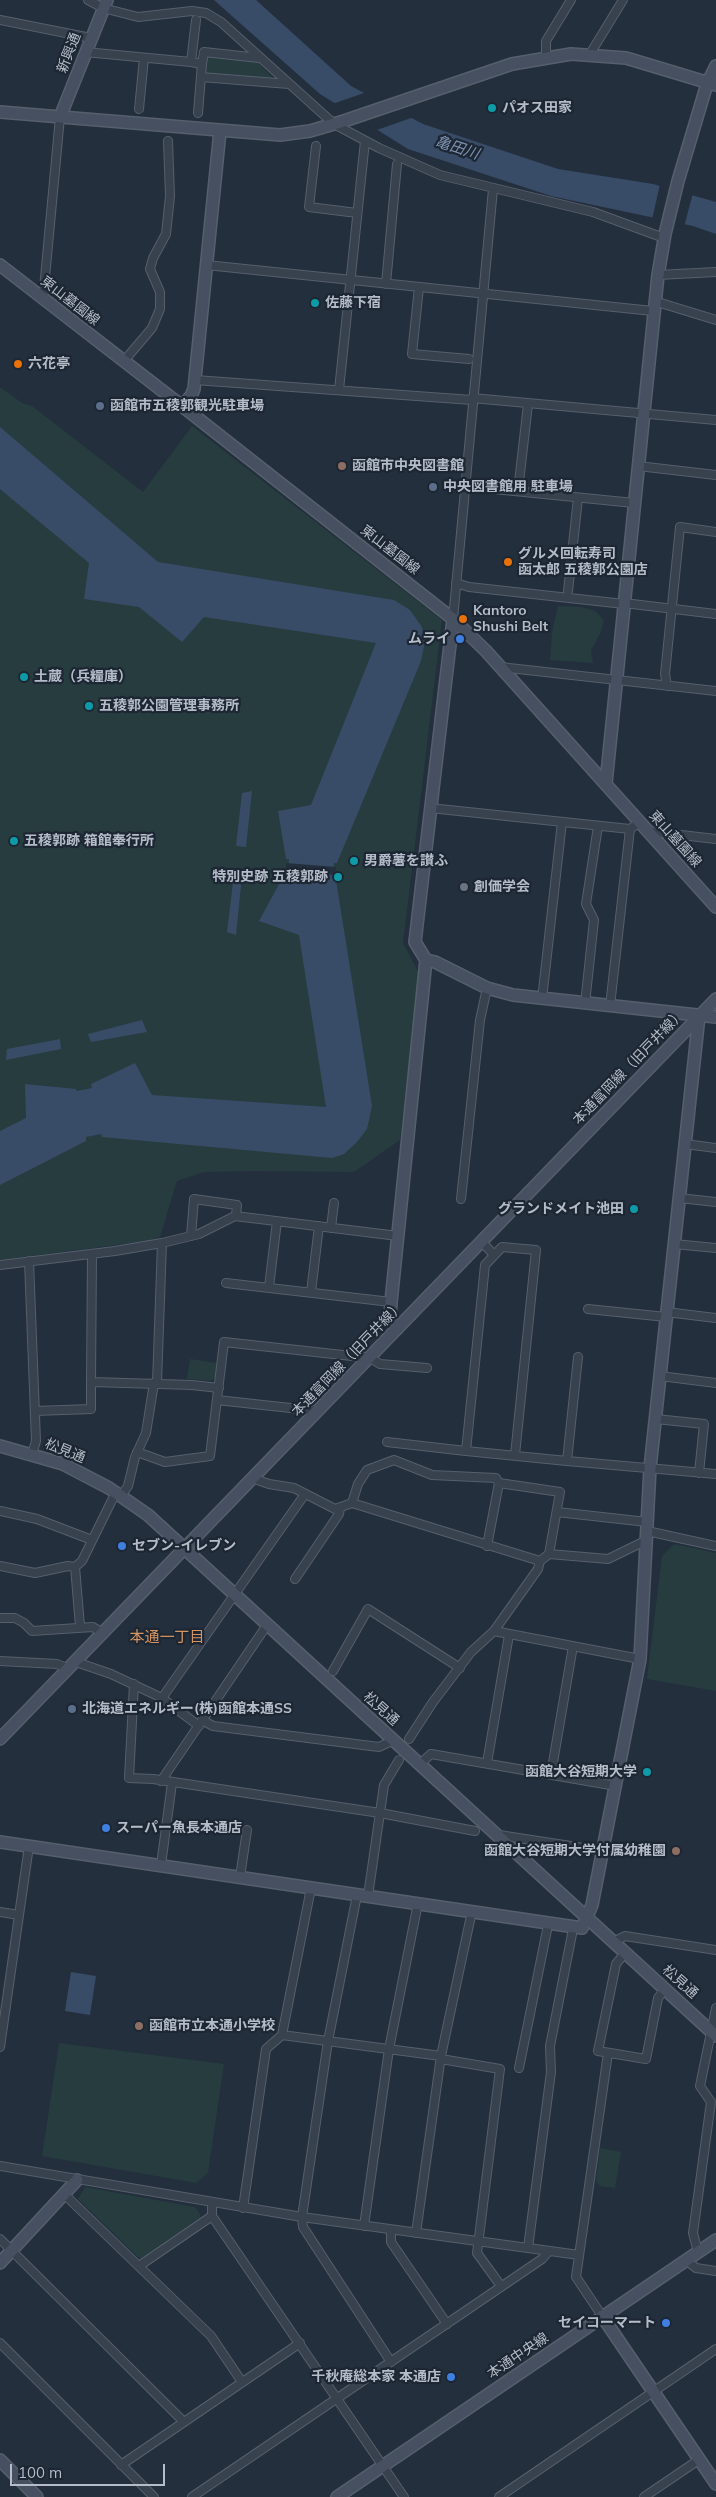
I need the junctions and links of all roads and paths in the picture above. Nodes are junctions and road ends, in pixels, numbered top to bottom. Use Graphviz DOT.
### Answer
graph roads {
  1 [pos="88,0"];
  2 [pos="571,0"];
  3 [pos="623,0"];
  4 [pos="105,4"];
  5 [pos="0,20"];
  6 [pos="196,20"];
  7 [pos="91,38"];
  8 [pos="193,50"];
  9 [pos="85,52"];
  10 [pos="204,52"];
  11 [pos="590,54"];
  12 [pos="546,56"];
  13 [pos="144,58"];
  14 [pos="259,58"];
  15 [pos="191,62"];
  16 [pos="202,64"];
  17 [pos="716,66"];
  18 [pos="201,77"];
  19 [pos="289,84"];
  20 [pos="713,86"];
  21 [pos="139,109"];
  22 [pos="0,112"];
  23 [pos="198,113"];
  24 [pos="60,117"];
  25 [pos="339,123"];
  26 [pos="220,131"];
  27 [pos="168,141"];
  28 [pos="364,141"];
  29 [pos="316,146"];
  30 [pos="397,164"];
  31 [pos="493,189"];
  32 [pos="357,213"];
  33 [pos="664,236"];
  34 [pos="206,265"];
  35 [pos="0,266"];
  36 [pos="716,272"];
  37 [pos="658,275"];
  38 [pos="350,280"];
  39 [pos="386,284"];
  40 [pos="419,287"];
  41 [pos="482,294"];
  42 [pos="43,299"];
  43 [pos="654,306"];
  44 [pos="716,320"];
  45 [pos="470,359"];
  46 [pos="124,361"];
  47 [pos="194,380"];
  48 [pos="339,390"];
  49 [pos="472,399"];
  50 [pos="528,404"];
  51 [pos="182,406"];
  52 [pos="643,414"];
  53 [pos="716,420"];
  54 [pos="638,466"];
  55 [pos="716,475"];
  56 [pos="464,486"];
  57 [pos="518,491"];
  58 [pos="578,498"];
  59 [pos="634,503"];
  60 [pos="716,532"];
  61 [pos="456,583"];
  62 [pos="568,591"];
  63 [pos="624,604"];
  64 [pos="672,609"];
  65 [pos="716,614"];
  66 [pos="453,619"];
  67 [pos="500,667"];
  68 [pos="616,680"];
  69 [pos="667,686"];
  70 [pos="716,691"];
  71 [pos="606,783"];
  72 [pos="430,808"];
  73 [pos="562,822"];
  74 [pos="598,826"];
  75 [pos="639,828"];
  76 [pos="716,839"];
  77 [pos="716,907"];
  78 [pos="426,960"];
  79 [pos="488,988"];
  80 [pos="542,999"];
  81 [pos="716,999"];
  82 [pos="585,1004"];
  83 [pos="610,1006"];
  84 [pos="699,1016"];
  85 [pos="716,1017"];
  86 [pos="685,1144"];
  87 [pos="716,1148"];
  88 [pos="461,1198"];
  89 [pos="679,1198"];
  90 [pos="716,1202"];
  91 [pos="334,1203"];
  92 [pos="236,1216"];
  93 [pos="277,1221"];
  94 [pos="319,1226"];
  95 [pos="331,1228"];
  96 [pos="192,1236"];
  97 [pos="398,1236"];
  98 [pos="482,1242"];
  99 [pos="162,1243"];
  100 [pos="674,1244"];
  101 [pos="716,1248"];
  102 [pos="92,1254"];
  103 [pos="494,1255"];
  104 [pos="29,1261"];
  105 [pos="0,1265"];
  106 [pos="226,1283"];
  107 [pos="269,1287"];
  108 [pos="311,1292"];
  109 [pos="391,1302"];
  110 [pos="588,1309"];
  111 [pos="666,1314"];
  112 [pos="716,1318"];
  113 [pos="397,1329"];
  114 [pos="578,1357"];
  115 [pos="370,1358"];
  116 [pos="427,1368"];
  117 [pos="660,1376"];
  118 [pos="91,1382"];
  119 [pos="716,1382"];
  120 [pos="155,1383"];
  121 [pos="219,1388"];
  122 [pos="217,1400"];
  123 [pos="35,1411"];
  124 [pos="318,1411"];
  125 [pos="656,1419"];
  126 [pos="387,1442"];
  127 [pos="0,1446"];
  128 [pos="466,1451"];
  129 [pos="137,1452"];
  130 [pos="32,1454"];
  131 [pos="515,1456"];
  132 [pos="567,1461"];
  133 [pos="650,1468"];
  134 [pos="699,1473"];
  135 [pos="716,1474"];
  136 [pos="252,1478"];
  137 [pos="499,1483"];
  138 [pos="118,1494"];
  139 [pos="305,1494"];
  140 [pos="352,1503"];
  141 [pos="340,1508"];
  142 [pos="0,1511"];
  143 [pos="557,1512"];
  144 [pos="647,1531"];
  145 [pos="92,1540"];
  146 [pos="487,1546"];
  147 [pos="716,1546"];
  148 [pos="184,1548"];
  149 [pos="549,1554"];
  150 [pos="540,1561"];
  151 [pos="0,1566"];
  152 [pos="75,1567"];
  153 [pos="295,1579"];
  154 [pos="235,1594"];
  155 [pos="0,1618"];
  156 [pos="267,1625"];
  157 [pos="80,1626"];
  158 [pos="494,1631"];
  159 [pos="102,1633"];
  160 [pos="509,1635"];
  161 [pos="573,1646"];
  162 [pos="640,1659"];
  163 [pos="0,1661"];
  164 [pos="73,1665"];
  165 [pos="460,1668"];
  166 [pos="333,1671"];
  167 [pos="134,1684"];
  168 [pos="162,1698"];
  169 [pos="200,1723"];
  170 [pos="0,1738"];
  171 [pos="409,1739"];
  172 [pos="394,1740"];
  173 [pos="399,1760"];
  174 [pos="487,1763"];
  175 [pos="420,1764"];
  176 [pos="551,1774"];
  177 [pos="160,1781"];
  178 [pos="172,1783"];
  179 [pos="616,1786"];
  180 [pos="380,1814"];
  181 [pos="247,1830"];
  182 [pos="475,1831"];
  183 [pos="496,1835"];
  184 [pos="0,1842"];
  185 [pos="29,1846"];
  186 [pos="603,1851"];
  187 [pos="161,1865"];
  188 [pos="240,1877"];
  189 [pos="311,1888"];
  190 [pos="363,1896"];
  191 [pos="418,1903"];
  192 [pos="472,1911"];
  193 [pos="0,1912"];
  194 [pos="19,1915"];
  195 [pos="586,1918"];
  196 [pos="547,1930"];
  197 [pos="572,1934"];
  198 [pos="613,1942"];
  199 [pos="716,1950"];
  200 [pos="624,1953"];
  201 [pos="665,1989"];
  202 [pos="716,2008"];
  203 [pos="714,2034"];
  204 [pos="282,2035"];
  205 [pos="328,2041"];
  206 [pos="0,2047"];
  207 [pos="389,2049"];
  208 [pos="608,2053"];
  209 [pos="441,2058"];
  210 [pos="519,2068"];
  211 [pos="0,2166"];
  212 [pos="77,2180"];
  213 [pos="64,2194"];
  214 [pos="212,2203"];
  215 [pos="243,2208"];
  216 [pos="212,2216"];
  217 [pos="302,2217"];
  218 [pos="364,2226"];
  219 [pos="391,2230"];
  220 [pos="416,2234"];
  221 [pos="0,2239"];
  222 [pos="716,2240"];
  223 [pos="477,2242"];
  224 [pos="528,2248"];
  225 [pos="11,2251"];
  226 [pos="549,2251"];
  227 [pos="698,2252"];
  228 [pos="579,2255"];
  229 [pos="686,2260"];
  230 [pos="0,2263"];
  231 [pos="139,2266"];
  232 [pos="716,2271"];
  233 [pos="501,2286"];
  234 [pos="602,2316"];
  235 [pos="447,2324"];
  236 [pos="0,2343"];
  237 [pos="300,2343"];
  238 [pos="716,2349"];
  239 [pos="392,2362"];
  240 [pos="242,2382"];
  241 [pos="654,2392"];
  242 [pos="337,2398"];
  243 [pos="184,2422"];
  244 [pos="700,2459"];
  245 [pos="0,2460"];
  246 [pos="121,2465"];
  247 [pos="383,2466"];
  248 [pos="716,2484"];
  249 [pos="37,2497"];
  250 [pos="154,2497"];
  251 [pos="192,2497"];
  252 [pos="337,2497"];
  253 [pos="404,2497"];
  254 [pos="499,2497"];
  255 [pos="644,2497"];
  1 -- 4 [label="street"];
  2 -- 12 [label="street"];
  3 -- 11 [label="street"];
  4 -- 7 [label="street, 新興通"];
  4 -- 14 [label="street"];
  5 -- 7 [label="street"];
  6 -- 8 [label="street"];
  7 -- 9 [label="street, 新興通"];
  8 -- 10 [label="street"];
  8 -- 15 [label="street"];
  9 -- 13 [label="street"];
  9 -- 24 [label="street, 新興通"];
  10 -- 14 [label="street"];
  10 -- 16 [label="street"];
  11 -- 12 [label="street"];
  11 -- 20 [label="street"];
  12 -- 25 [label="street"];
  13 -- 15 [label="street"];
  13 -- 21 [label="street"];
  14 -- 19 [label="street"];
  15 -- 16 [label="street"];
  16 -- 18 [label="street"];
  17 -- 20 [label="street"];
  18 -- 19 [label="street"];
  18 -- 23 [label="street"];
  19 -- 25 [label="street"];
  20 -- 33 [label="street"];
  22 -- 24 [label="street"];
  24 -- 26 [label="street"];
  24 -- 42 [label="street"];
  25 -- 26 [label="street"];
  25 -- 28 [label="street"];
  26 -- 34 [label="street"];
  27 -- 46 [label="street"];
  28 -- 31 [label="street"];
  28 -- 32 [label="street"];
  29 -- 32 [label="street"];
  30 -- 39 [label="street"];
  31 -- 33 [label="street"];
  31 -- 41 [label="street"];
  32 -- 38 [label="street"];
  33 -- 37 [label="street"];
  34 -- 38 [label="street"];
  34 -- 47 [label="street"];
  35 -- 42 [label="street, 東山墓園線"];
  36 -- 37 [label="street"];
  37 -- 43 [label="street"];
  38 -- 39 [label="street"];
  38 -- 48 [label="street"];
  39 -- 40 [label="street"];
  40 -- 41 [label="street"];
  40 -- 45 [label="street"];
  41 -- 43 [label="street"];
  41 -- 49 [label="street"];
  42 -- 46 [label="street, 東山墓園線"];
  43 -- 44 [label="street"];
  43 -- 52 [label="street"];
  46 -- 51 [label="street, 東山墓園線"];
  47 -- 48 [label="street"];
  47 -- 51 [label="street"];
  48 -- 49 [label="street"];
  49 -- 50 [label="street"];
  49 -- 56 [label="street"];
  50 -- 52 [label="street"];
  50 -- 57 [label="street"];
  51 -- 66 [label="street, 東山墓園線"];
  52 -- 53 [label="street"];
  52 -- 54 [label="street"];
  54 -- 55 [label="street"];
  54 -- 59 [label="street"];
  56 -- 57 [label="street"];
  56 -- 61 [label="street"];
  57 -- 58 [label="street"];
  58 -- 59 [label="street"];
  58 -- 62 [label="street"];
  59 -- 63 [label="street"];
  60 -- 64 [label="street"];
  61 -- 63 [label="street"];
  61 -- 66 [label="street"];
  63 -- 64 [label="street"];
  63 -- 68 [label="street"];
  64 -- 65 [label="street"];
  64 -- 69 [label="street"];
  66 -- 67 [label="street, 東山墓園線"];
  66 -- 72 [label="street"];
  67 -- 68 [label="street"];
  67 -- 71 [label="street, 東山墓園線"];
  68 -- 69 [label="street"];
  68 -- 71 [label="street"];
  69 -- 70 [label="street"];
  71 -- 75 [label="street, 東山墓園線"];
  72 -- 73 [label="street"];
  72 -- 78 [label="street"];
  73 -- 74 [label="street"];
  73 -- 80 [label="street"];
  74 -- 75 [label="street"];
  74 -- 82 [label="street"];
  75 -- 76 [label="street"];
  75 -- 77 [label="street, 東山墓園線"];
  75 -- 83 [label="street"];
  78 -- 79 [label="street"];
  78 -- 97 [label="street"];
  79 -- 80 [label="street"];
  79 -- 88 [label="street"];
  80 -- 82 [label="street"];
  81 -- 84 [label="street, 本通富岡線（旧戸井線）"];
  82 -- 83 [label="street"];
  83 -- 84 [label="street"];
  84 -- 85 [label="street"];
  84 -- 86 [label="street"];
  84 -- 98 [label="street, 本通富岡線（旧戸井線）"];
  86 -- 87 [label="street"];
  86 -- 89 [label="street"];
  89 -- 90 [label="street"];
  89 -- 100 [label="street"];
  91 -- 95 [label="street"];
  92 -- 93 [label="street"];
  92 -- 96 [label="street"];
  92 -- 96 [label="street"];
  93 -- 94 [label="street"];
  93 -- 107 [label="street"];
  94 -- 95 [label="street"];
  94 -- 108 [label="street"];
  95 -- 97 [label="street"];
  96 -- 99 [label="street"];
  97 -- 109 [label="street"];
  98 -- 103 [label="street"];
  98 -- 113 [label="street, 本通富岡線（旧戸井線）"];
  99 -- 102 [label="street"];
  99 -- 120 [label="street"];
  100 -- 101 [label="street"];
  100 -- 111 [label="street"];
  102 -- 104 [label="street"];
  102 -- 118 [label="street"];
  103 -- 128 [label="street"];
  103 -- 131 [label="street"];
  104 -- 105 [label="street"];
  104 -- 123 [label="street"];
  106 -- 107 [label="street"];
  107 -- 108 [label="street"];
  108 -- 109 [label="street"];
  109 -- 113 [label="street"];
  110 -- 111 [label="street"];
  111 -- 112 [label="street"];
  111 -- 117 [label="street"];
  113 -- 115 [label="street, 本通富岡線（旧戸井線）"];
  114 -- 132 [label="street"];
  115 -- 116 [label="street"];
  115 -- 121 [label="street"];
  115 -- 124 [label="street, 本通富岡線（旧戸井線）"];
  117 -- 119 [label="street"];
  117 -- 125 [label="street"];
  118 -- 120 [label="street"];
  118 -- 123 [label="street"];
  120 -- 121 [label="street"];
  120 -- 129 [label="street"];
  121 -- 122 [label="street"];
  122 -- 124 [label="street"];
  122 -- 129 [label="street"];
  123 -- 130 [label="street"];
  124 -- 136 [label="street, 本通富岡線（旧戸井線）"];
  125 -- 133 [label="street"];
  125 -- 134 [label="street"];
  126 -- 128 [label="street"];
  127 -- 130 [label="street, 松見通"];
  128 -- 131 [label="street"];
  129 -- 138 [label="street"];
  130 -- 138 [label="street, 松見通"];
  131 -- 132 [label="street"];
  132 -- 133 [label="street"];
  133 -- 134 [label="street"];
  133 -- 144 [label="street"];
  134 -- 135 [label="street"];
  136 -- 139 [label="street"];
  136 -- 148 [label="street, 本通富岡線（旧戸井線）"];
  137 -- 140 [label="street"];
  137 -- 143 [label="street"];
  137 -- 146 [label="street"];
  138 -- 145 [label="street"];
  138 -- 148 [label="street, 松見通"];
  139 -- 141 [label="street"];
  139 -- 154 [label="street"];
  140 -- 141 [label="street"];
  140 -- 146 [label="street"];
  141 -- 153 [label="street"];
  142 -- 145 [label="street"];
  143 -- 144 [label="street"];
  143 -- 149 [label="street"];
  144 -- 147 [label="street"];
  144 -- 149 [label="street"];
  144 -- 162 [label="street"];
  145 -- 152 [label="street"];
  146 -- 150 [label="street"];
  148 -- 154 [label="street, 松見通"];
  148 -- 159 [label="street, 本通富岡線（旧戸井線）"];
  149 -- 150 [label="street"];
  150 -- 158 [label="street"];
  151 -- 152 [label="street"];
  152 -- 157 [label="street"];
  154 -- 156 [label="street, 松見通"];
  154 -- 168 [label="street"];
  155 -- 157 [label="street"];
  156 -- 169 [label="street"];
  156 -- 172 [label="street, 松見通"];
  157 -- 159 [label="street"];
  158 -- 160 [label="street"];
  158 -- 165 [label="street"];
  159 -- 164 [label="street, 本通富岡線（旧戸井線）"];
  160 -- 161 [label="street"];
  160 -- 174 [label="street"];
  161 -- 162 [label="street"];
  161 -- 176 [label="street"];
  162 -- 179 [label="street"];
  163 -- 164 [label="street"];
  164 -- 167 [label="street"];
  164 -- 170 [label="street, 本通富岡線（旧戸井線）"];
  165 -- 166 [label="street"];
  165 -- 171 [label="street"];
  167 -- 168 [label="street"];
  167 -- 177 [label="street"];
  168 -- 169 [label="street"];
  169 -- 172 [label="street"];
  169 -- 177 [label="street"];
  172 -- 175 [label="street, 松見通"];
  173 -- 180 [label="street"];
  174 -- 175 [label="street"];
  174 -- 176 [label="street"];
  175 -- 183 [label="street, 松見通"];
  176 -- 179 [label="street"];
  177 -- 178 [label="street"];
  178 -- 180 [label="street"];
  178 -- 187 [label="street"];
  179 -- 186 [label="street"];
  180 -- 182 [label="street"];
  180 -- 190 [label="street"];
  181 -- 188 [label="street"];
  183 -- 186 [label="street"];
  183 -- 195 [label="street, 松見通"];
  184 -- 185 [label="street"];
  185 -- 187 [label="street"];
  185 -- 194 [label="street"];
  186 -- 195 [label="street"];
  187 -- 188 [label="street"];
  188 -- 189 [label="street"];
  189 -- 190 [label="street"];
  189 -- 204 [label="street"];
  190 -- 191 [label="street"];
  190 -- 205 [label="street"];
  191 -- 192 [label="street"];
  191 -- 207 [label="street"];
  192 -- 195 [label="street"];
  192 -- 209 [label="street"];
  193 -- 194 [label="street"];
  194 -- 206 [label="street"];
  195 -- 198 [label="street, 松見通"];
  196 -- 210 [label="street"];
  197 -- 224 [label="street"];
  198 -- 199 [label="street"];
  198 -- 200 [label="street, 松見通"];
  200 -- 201 [label="street, 松見通"];
  200 -- 208 [label="street"];
  201 -- 203 [label="street, 松見通"];
  201 -- 208 [label="street"];
  202 -- 203 [label="street"];
  203 -- 227 [label="street"];
  204 -- 205 [label="street"];
  204 -- 215 [label="street"];
  205 -- 207 [label="street"];
  205 -- 217 [label="street"];
  207 -- 209 [label="street"];
  207 -- 218 [label="street"];
  208 -- 228 [label="street"];
  209 -- 220 [label="street"];
  209 -- 223 [label="street"];
  211 -- 212 [label="street"];
  212 -- 213 [label="street"];
  212 -- 214 [label="street"];
  213 -- 225 [label="street"];
  213 -- 231 [label="street"];
  214 -- 215 [label="street"];
  214 -- 216 [label="street"];
  215 -- 217 [label="street"];
  216 -- 231 [label="street"];
  216 -- 237 [label="street"];
  217 -- 218 [label="street"];
  217 -- 239 [label="street"];
  218 -- 219 [label="street"];
  219 -- 220 [label="street"];
  219 -- 235 [label="street"];
  220 -- 223 [label="street"];
  221 -- 225 [label="street"];
  222 -- 227 [label="street, 本通中央線"];
  223 -- 224 [label="street"];
  223 -- 233 [label="street"];
  224 -- 226 [label="street"];
  225 -- 230 [label="street"];
  225 -- 243 [label="street"];
  226 -- 228 [label="street"];
  226 -- 233 [label="street"];
  227 -- 229 [label="street, 本通中央線"];
  228 -- 234 [label="street"];
  229 -- 232 [label="street"];
  229 -- 234 [label="street, 本通中央線"];
  231 -- 240 [label="street"];
  233 -- 235 [label="street"];
  234 -- 241 [label="street"];
  234 -- 247 [label="street, 本通中央線"];
  235 -- 239 [label="street"];
  236 -- 246 [label="street"];
  237 -- 240 [label="street"];
  237 -- 242 [label="street"];
  238 -- 241 [label="street"];
  239 -- 242 [label="street"];
  240 -- 243 [label="street"];
  241 -- 244 [label="street"];
  241 -- 254 [label="street"];
  242 -- 247 [label="street"];
  242 -- 251 [label="street"];
  243 -- 246 [label="street"];
  244 -- 248 [label="street"];
  244 -- 255 [label="street"];
  245 -- 249 [label="street"];
  246 -- 250 [label="street"];
  247 -- 252 [label="street, 本通中央線"];
  247 -- 253 [label="street"];
}
